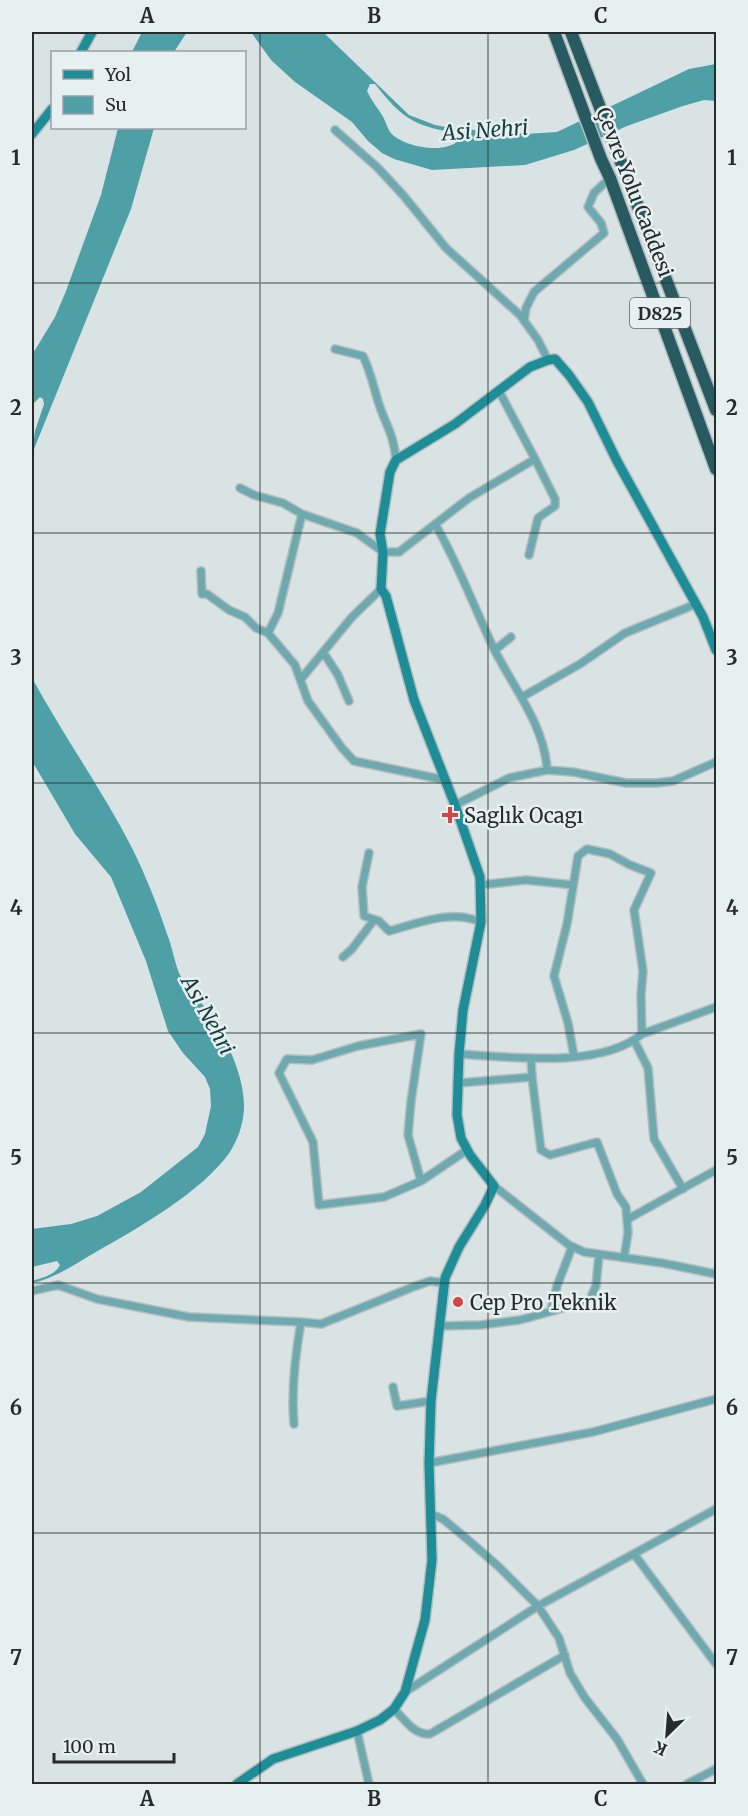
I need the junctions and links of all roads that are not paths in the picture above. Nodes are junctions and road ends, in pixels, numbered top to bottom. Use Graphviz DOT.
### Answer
graph roads {
  1 [pos="92,32"];
  2 [pos="554,32"];
  3 [pos="571,32"];
  4 [pos="82,51"];
  5 [pos="51,110"];
  6 [pos="335,130"];
  7 [pos="32,134"];
  8 [pos="610,178"];
  9 [pos="524,321"];
  10 [pos="335,349"];
  11 [pos="548,360"];
  12 [pos="499,391"];
  13 [pos="717,410"];
  14 [pos="536,459"];
  15 [pos="396,460"];
  16 [pos="717,469"];
  17 [pos="240,488"];
  18 [pos="302,514"];
  19 [pos="435,524"];
  20 [pos="383,552"];
  21 [pos="529,555"];
  22 [pos="201,571"];
  23 [pos="381,589"];
  24 [pos="696,604"];
  25 [pos="268,633"];
  26 [pos="511,637"];
  27 [pos="495,650"];
  28 [pos="717,650"];
  29 [pos="323,652"];
  30 [pos="301,679"];
  31 [pos="522,697"];
  32 [pos="349,701"];
  33 [pos="717,762"];
  34 [pos="547,770"];
  35 [pos="445,780"];
  36 [pos="455,805"];
  37 [pos="369,853"];
  38 [pos="480,885"];
  39 [pos="573,885"];
  40 [pos="374,920"];
  41 [pos="481,922"];
  42 [pos="343,957"];
  43 [pos="717,1007"];
  44 [pos="642,1034"];
  45 [pos="634,1040"];
  46 [pos="459,1054"];
  47 [pos="574,1056"];
  48 [pos="531,1058"];
  49 [pos="532,1077"];
  50 [pos="459,1083"];
  51 [pos="467,1150"];
  52 [pos="717,1170"];
  53 [pos="421,1181"];
  54 [pos="494,1186"];
  55 [pos="683,1189"];
  56 [pos="628,1219"];
  57 [pos="572,1247"];
  58 [pos="599,1254"];
  59 [pos="624,1257"];
  60 [pos="717,1274"];
  61 [pos="445,1283"];
  62 [pos="32,1290"];
  63 [pos="551,1310"];
  64 [pos="301,1322"];
  65 [pos="440,1326"];
  66 [pos="393,1387"];
  67 [pos="717,1399"];
  68 [pos="431,1401"];
  69 [pos="294,1424"];
  70 [pos="429,1463"];
  71 [pos="717,1509"];
  72 [pos="431,1514"];
  73 [pos="634,1554"];
  74 [pos="538,1606"];
  75 [pos="565,1655"];
  76 [pos="717,1664"];
  77 [pos="405,1692"];
  78 [pos="394,1709"];
  79 [pos="357,1731"];
  80 [pos="717,1769"];
  81 [pos="237,1785"];
  82 [pos="369,1785"];
  83 [pos="643,1785"];
  84 [pos="687,1785"];
  1 -- 4 [label="street"];
  2 -- 8 [label="highway, Çevre Yolu Caddesi / D825"];
  3 -- 13 [label="highway, Çevre Yolu Caddesi / D825"];
  5 -- 7 [label="street"];
  6 -- 9 [label="street"];
  8 -- 9 [label="street"];
  8 -- 16 [label="highway, Çevre Yolu Caddesi / D825"];
  9 -- 11 [label="street"];
  10 -- 15 [label="street"];
  11 -- 12 [label="street"];
  11 -- 24 [label="street"];
  12 -- 14 [label="street"];
  12 -- 15 [label="street"];
  14 -- 19 [label="street"];
  14 -- 21 [label="street"];
  15 -- 20 [label="street"];
  17 -- 18 [label="street"];
  18 -- 20 [label="street"];
  18 -- 25 [label="street"];
  19 -- 20 [label="street"];
  19 -- 27 [label="street"];
  20 -- 23 [label="street"];
  22 -- 25 [label="street"];
  23 -- 29 [label="street"];
  23 -- 35 [label="street"];
  24 -- 28 [label="street"];
  24 -- 31 [label="street"];
  25 -- 30 [label="street"];
  26 -- 27 [label="street"];
  27 -- 31 [label="street"];
  29 -- 30 [label="street"];
  29 -- 32 [label="street"];
  30 -- 35 [label="street"];
  31 -- 34 [label="street"];
  33 -- 34 [label="street"];
  34 -- 36 [label="street"];
  35 -- 36 [label="street"];
  36 -- 38 [label="street"];
  37 -- 40 [label="street"];
  38 -- 39 [label="street"];
  38 -- 41 [label="street"];
  39 -- 44 [label="street"];
  39 -- 47 [label="street"];
  40 -- 41 [label="street"];
  40 -- 42 [label="street"];
  41 -- 46 [label="street"];
  43 -- 44 [label="street"];
  44 -- 45 [label="street"];
  45 -- 47 [label="street"];
  45 -- 55 [label="street"];
  46 -- 48 [label="street"];
  46 -- 50 [label="street"];
  47 -- 48 [label="street"];
  48 -- 49 [label="street"];
  49 -- 50 [label="street"];
  49 -- 56 [label="street"];
  50 -- 51 [label="street"];
  51 -- 53 [label="street"];
  51 -- 54 [label="street"];
  52 -- 55 [label="street"];
  53 -- 53 [label="street"];
  54 -- 57 [label="street"];
  54 -- 61 [label="street"];
  55 -- 56 [label="street"];
  56 -- 59 [label="street"];
  57 -- 58 [label="street"];
  57 -- 63 [label="street"];
  58 -- 59 [label="street"];
  58 -- 63 [label="street"];
  59 -- 60 [label="street"];
  61 -- 64 [label="street"];
  61 -- 65 [label="street"];
  62 -- 64 [label="street"];
  63 -- 65 [label="street"];
  64 -- 69 [label="street"];
  65 -- 68 [label="street"];
  66 -- 68 [label="street"];
  67 -- 70 [label="street"];
  68 -- 70 [label="street"];
  70 -- 72 [label="street"];
  71 -- 73 [label="street"];
  72 -- 74 [label="street"];
  72 -- 77 [label="street"];
  73 -- 74 [label="street"];
  73 -- 76 [label="street"];
  74 -- 75 [label="street"];
  74 -- 77 [label="street"];
  75 -- 78 [label="street"];
  75 -- 83 [label="street"];
  77 -- 78 [label="street"];
  78 -- 79 [label="street"];
  79 -- 81 [label="street"];
  79 -- 82 [label="street"];
  80 -- 84 [label="street"];
}
